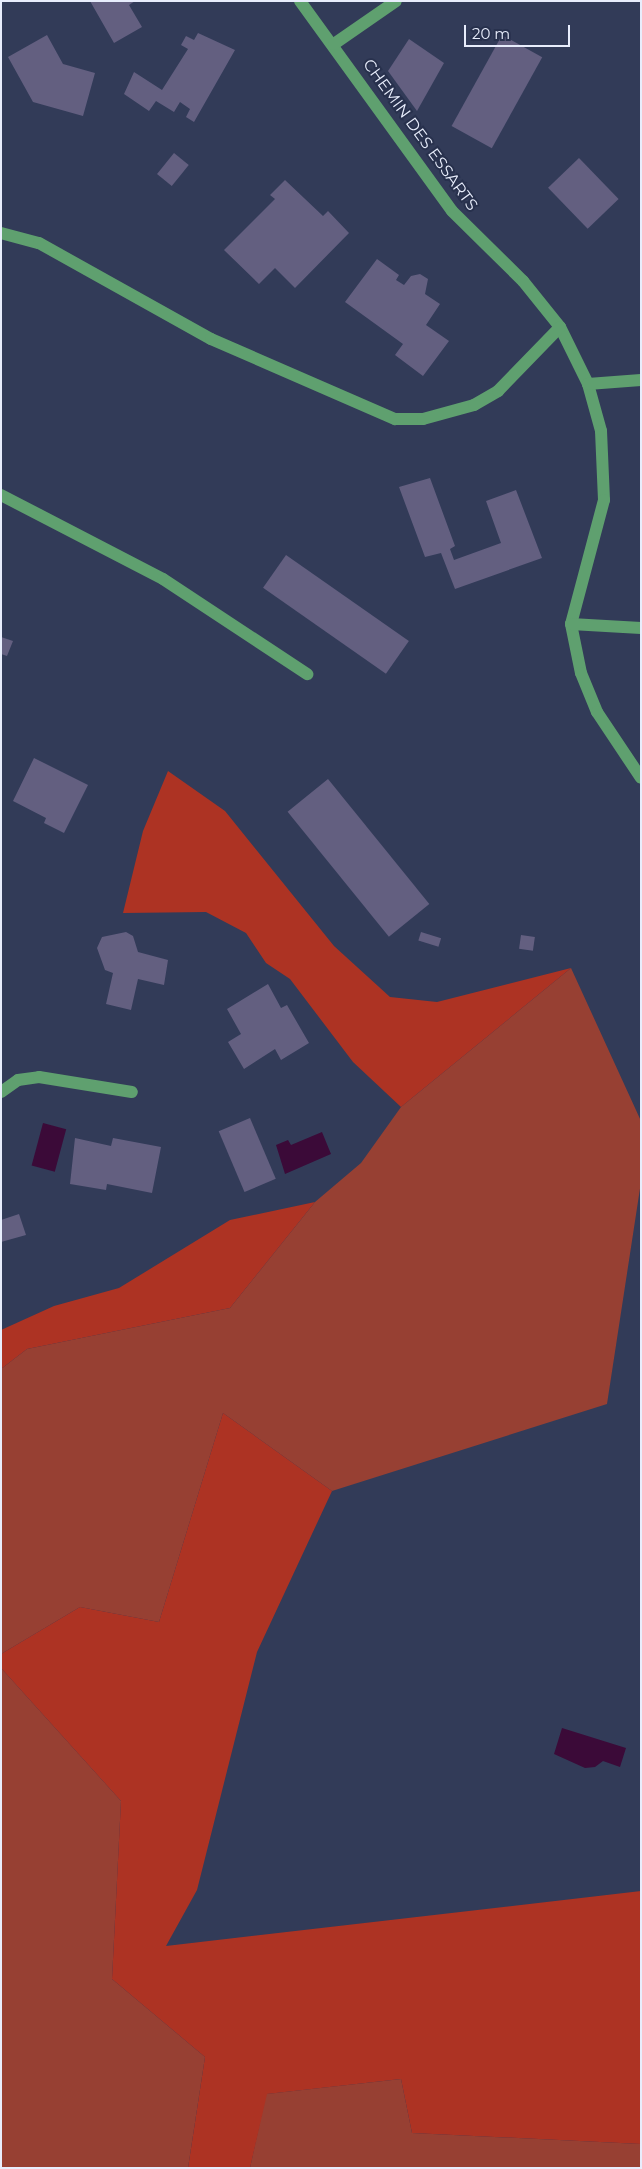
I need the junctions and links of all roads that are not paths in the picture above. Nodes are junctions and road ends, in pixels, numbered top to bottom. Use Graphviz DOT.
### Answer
graph roads {
  1 [pos="300,1"];
  2 [pos="396,1"];
  3 [pos="334,44"];
  4 [pos="1,233"];
  5 [pos="560,328"];
  6 [pos="641,380"];
  7 [pos="588,384"];
  8 [pos="1,495"];
  9 [pos="571,624"];
  10 [pos="641,628"];
  11 [pos="306,674"];
  12 [pos="641,778"];
  13 [pos="1,1092"];
  14 [pos="132,1092"];
  1 -- 3 [label="street, CHEMIN DES ESSARTS"];
  2 -- 3 [label="street"];
  3 -- 5 [label="street, CHEMIN DES ESSARTS"];
  4 -- 5 [label="street"];
  5 -- 7 [label="street, CHEMIN DES ESSARTS"];
  6 -- 7 [label="street"];
  7 -- 9 [label="street, CHEMIN DES ESSARTS"];
  8 -- 11 [label="street"];
  9 -- 10 [label="street"];
  9 -- 12 [label="street, CHEMIN DES ESSARTS"];
  13 -- 14 [label="street"];
}
